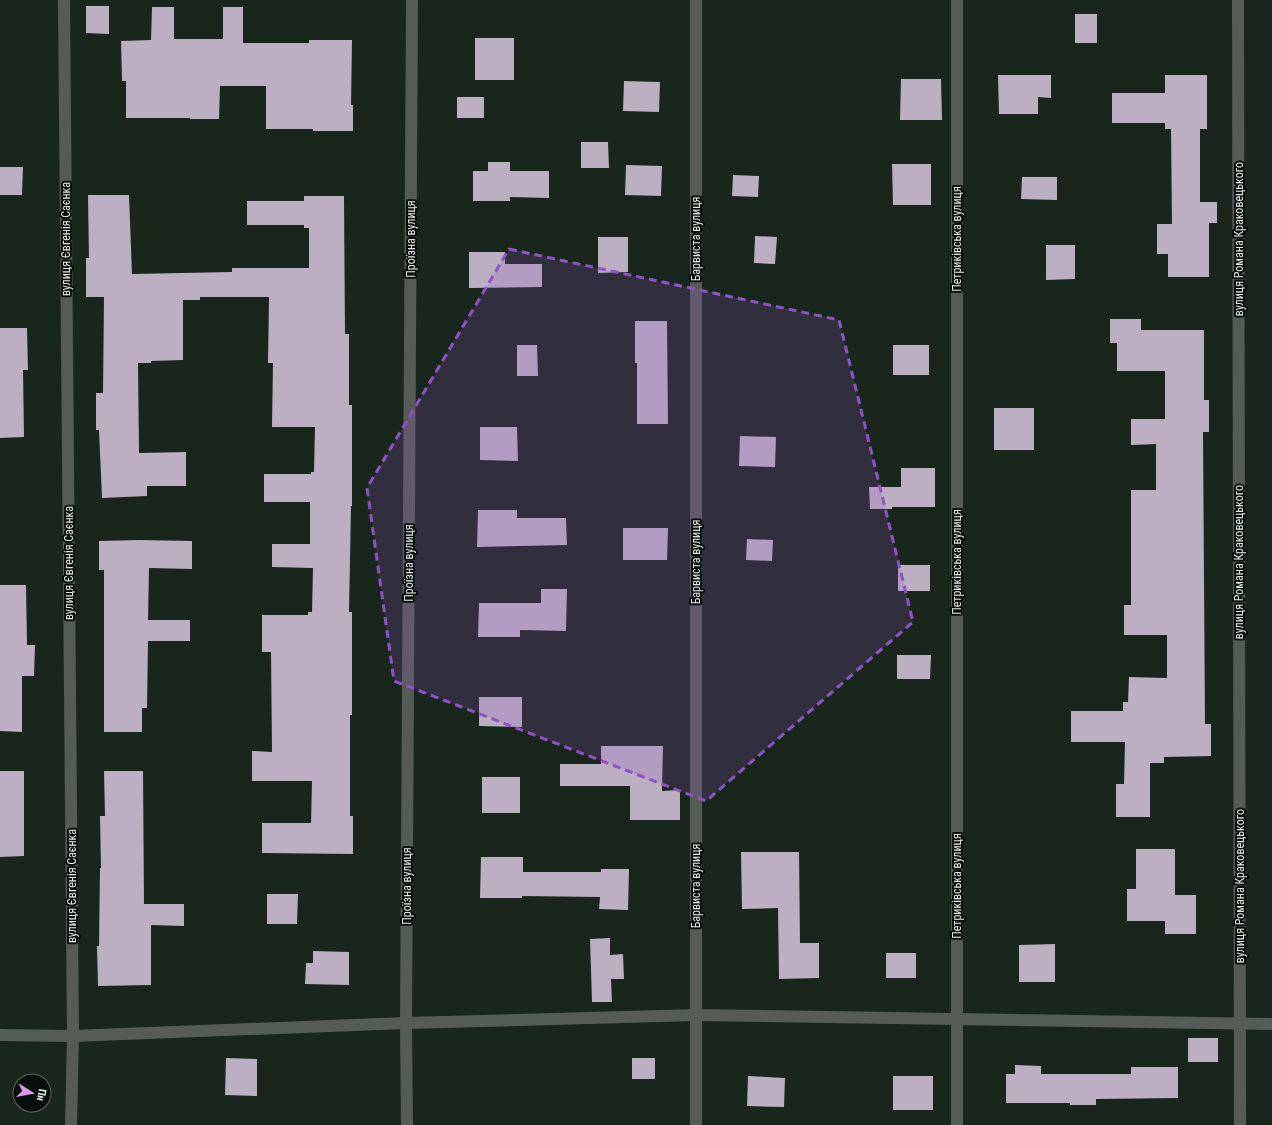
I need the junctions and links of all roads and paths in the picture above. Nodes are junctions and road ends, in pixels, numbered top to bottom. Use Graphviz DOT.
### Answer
graph roads {
  1 [pos="64,0"];
  2 [pos="412,0"];
  3 [pos="696,0"];
  4 [pos="957,0"];
  5 [pos="1238,0"];
  6 [pos="696,1015"];
  7 [pos="957,1019"];
  8 [pos="406,1023"];
  9 [pos="1240,1023"];
  10 [pos="1272,1024"];
  11 [pos="0,1035"];
  12 [pos="73,1036"];
  13 [pos="71,1125"];
  14 [pos="407,1125"];
  15 [pos="696,1125"];
  16 [pos="958,1125"];
  17 [pos="1240,1125"];
  1 -- 12 [label="street, вулиця Євгенія Саєнка"];
  2 -- 8 [label="street, Проїзна вулиця"];
  3 -- 6 [label="street, Барвиста вулиця"];
  4 -- 7 [label="street, Петриківська вулиця"];
  5 -- 9 [label="street, вулиця Романа Краковецького"];
  6 -- 7 [label="street"];
  6 -- 8 [label="street"];
  6 -- 15 [label="street, Барвиста вулиця"];
  7 -- 9 [label="street"];
  7 -- 16 [label="street, Петриківська вулиця"];
  8 -- 12 [label="street"];
  8 -- 14 [label="street, Проїзна вулиця"];
  9 -- 10 [label="street"];
  9 -- 17 [label="street, вулиця Романа Краковецького"];
  11 -- 12 [label="street"];
  12 -- 13 [label="street, вулиця Євгенія Саєнка"];
}
